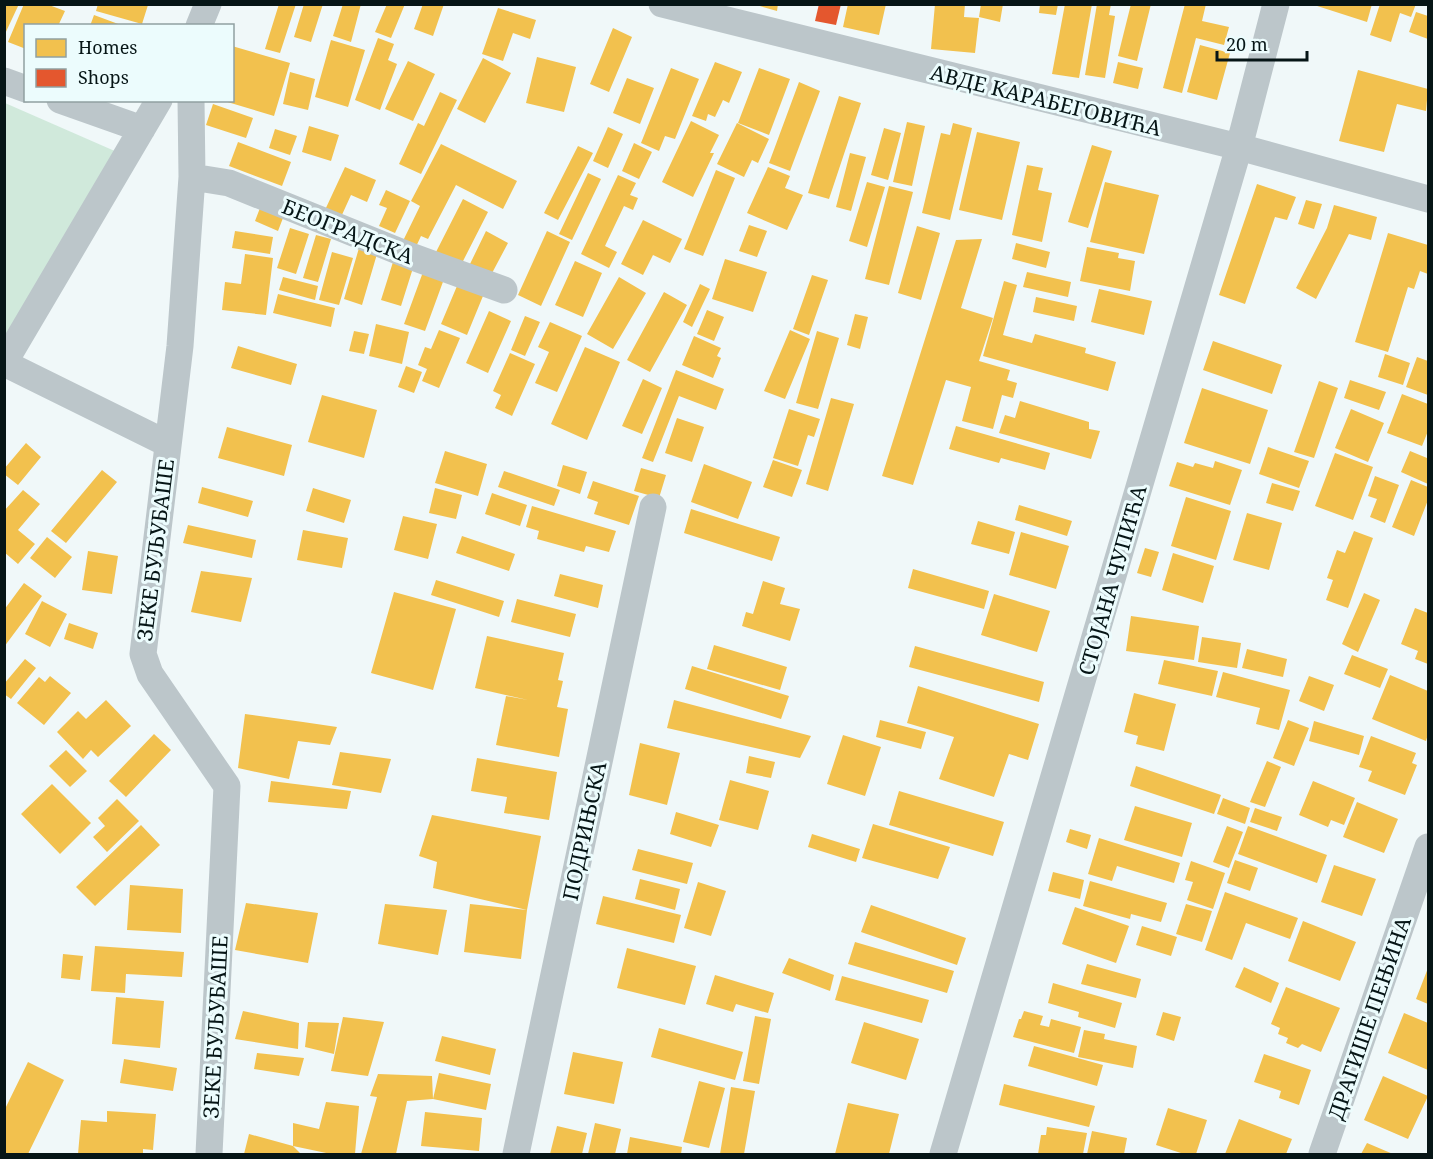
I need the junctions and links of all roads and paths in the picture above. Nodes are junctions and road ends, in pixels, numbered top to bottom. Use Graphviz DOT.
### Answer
graph roads {
  1 [pos="208,4"];
  2 [pos="662,4"];
  3 [pos="1276,4"];
  4 [pos="200,24"];
  5 [pos="4,81"];
  6 [pos="24,88"];
  7 [pos="66,102"];
  8 [pos="158,102"];
  9 [pos="191,102"];
  10 [pos="142,129"];
  11 [pos="1239,147"];
  12 [pos="192,177"];
  13 [pos="1428,199"];
  14 [pos="504,290"];
  15 [pos="4,363"];
  16 [pos="168,444"];
  17 [pos="652,507"];
  18 [pos="1428,847"];
  19 [pos="209,1155"];
  20 [pos="516,1155"];
  21 [pos="943,1155"];
  22 [pos="1322,1155"];
  1 -- 4 [label="street"];
  2 -- 11 [label="street, АВДЕ КАРАБЕГОВИЋА"];
  3 -- 11 [label="street, СТОЈАНА ЧУПИЋА"];
  5 -- 6 [label="street"];
  7 -- 10 [label="street"];
  8 -- 10 [label="street"];
  9 -- 12 [label="street, ЗЕКЕ БУЉУБАШЕ"];
  10 -- 15 [label="street"];
  11 -- 13 [label="street, АВДЕ КАРАБЕГОВИЋА"];
  11 -- 21 [label="street, СТОЈАНА ЧУПИЋА"];
  12 -- 14 [label="street, БЕОГРАДСКА"];
  12 -- 16 [label="street, ЗЕКЕ БУЉУБАШЕ"];
  15 -- 16 [label="street"];
  16 -- 19 [label="street, ЗЕКЕ БУЉУБАШЕ"];
  17 -- 20 [label="street, ПОДРИЊСКА"];
  18 -- 22 [label="street, ДРАГИШЕ ПЕЊИНА"];
}
